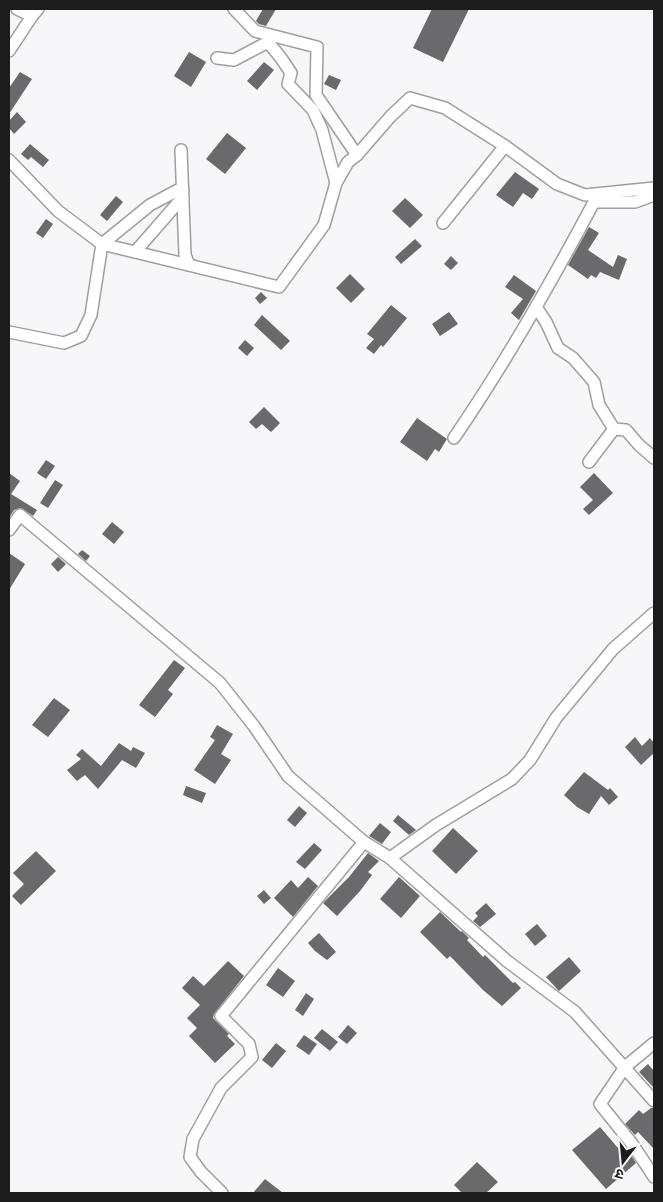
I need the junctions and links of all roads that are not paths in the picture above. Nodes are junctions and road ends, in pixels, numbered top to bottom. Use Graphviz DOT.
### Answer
graph roads {
  1 [pos="17,9"];
  2 [pos="234,9"];
  3 [pos="35,12"];
  4 [pos="9,51"];
  5 [pos="217,58"];
  6 [pos="506,146"];
  7 [pos="181,150"];
  8 [pos="357,155"];
  9 [pos="9,160"];
  10 [pos="336,183"];
  11 [pos="654,188"];
  12 [pos="183,193"];
  13 [pos="654,196"];
  14 [pos="444,223"];
  15 [pos="102,244"];
  16 [pos="135,252"];
  17 [pos="189,265"];
  18 [pos="536,307"];
  19 [pos="9,332"];
  20 [pos="614,429"];
  21 [pos="454,438"];
  22 [pos="654,458"];
  23 [pos="589,462"];
  24 [pos="9,530"];
  25 [pos="654,612"];
  26 [pos="364,842"];
  27 [pos="390,858"];
  28 [pos="654,1043"];
  29 [pos="625,1067"];
  30 [pos="654,1101"];
  31 [pos="654,1177"];
  32 [pos="222,1193"];
  1 -- 3 [label="street"];
  2 -- 8 [label="street"];
  3 -- 4 [label="street"];
  5 -- 10 [label="street"];
  6 -- 8 [label="street"];
  6 -- 11 [label="street"];
  6 -- 14 [label="street"];
  7 -- 12 [label="street"];
  8 -- 10 [label="street"];
  9 -- 15 [label="street"];
  10 -- 17 [label="street"];
  12 -- 15 [label="street"];
  12 -- 16 [label="street"];
  12 -- 17 [label="street"];
  13 -- 18 [label="street"];
  15 -- 16 [label="street"];
  15 -- 19 [label="street"];
  16 -- 17 [label="street"];
  18 -- 20 [label="street"];
  18 -- 21 [label="street"];
  20 -- 22 [label="street"];
  20 -- 23 [label="street"];
  24 -- 26 [label="street"];
  25 -- 27 [label="street"];
  26 -- 27 [label="street"];
  26 -- 32 [label="street"];
  27 -- 29 [label="street"];
  28 -- 29 [label="street"];
  29 -- 30 [label="street"];
  29 -- 31 [label="street"];
}
